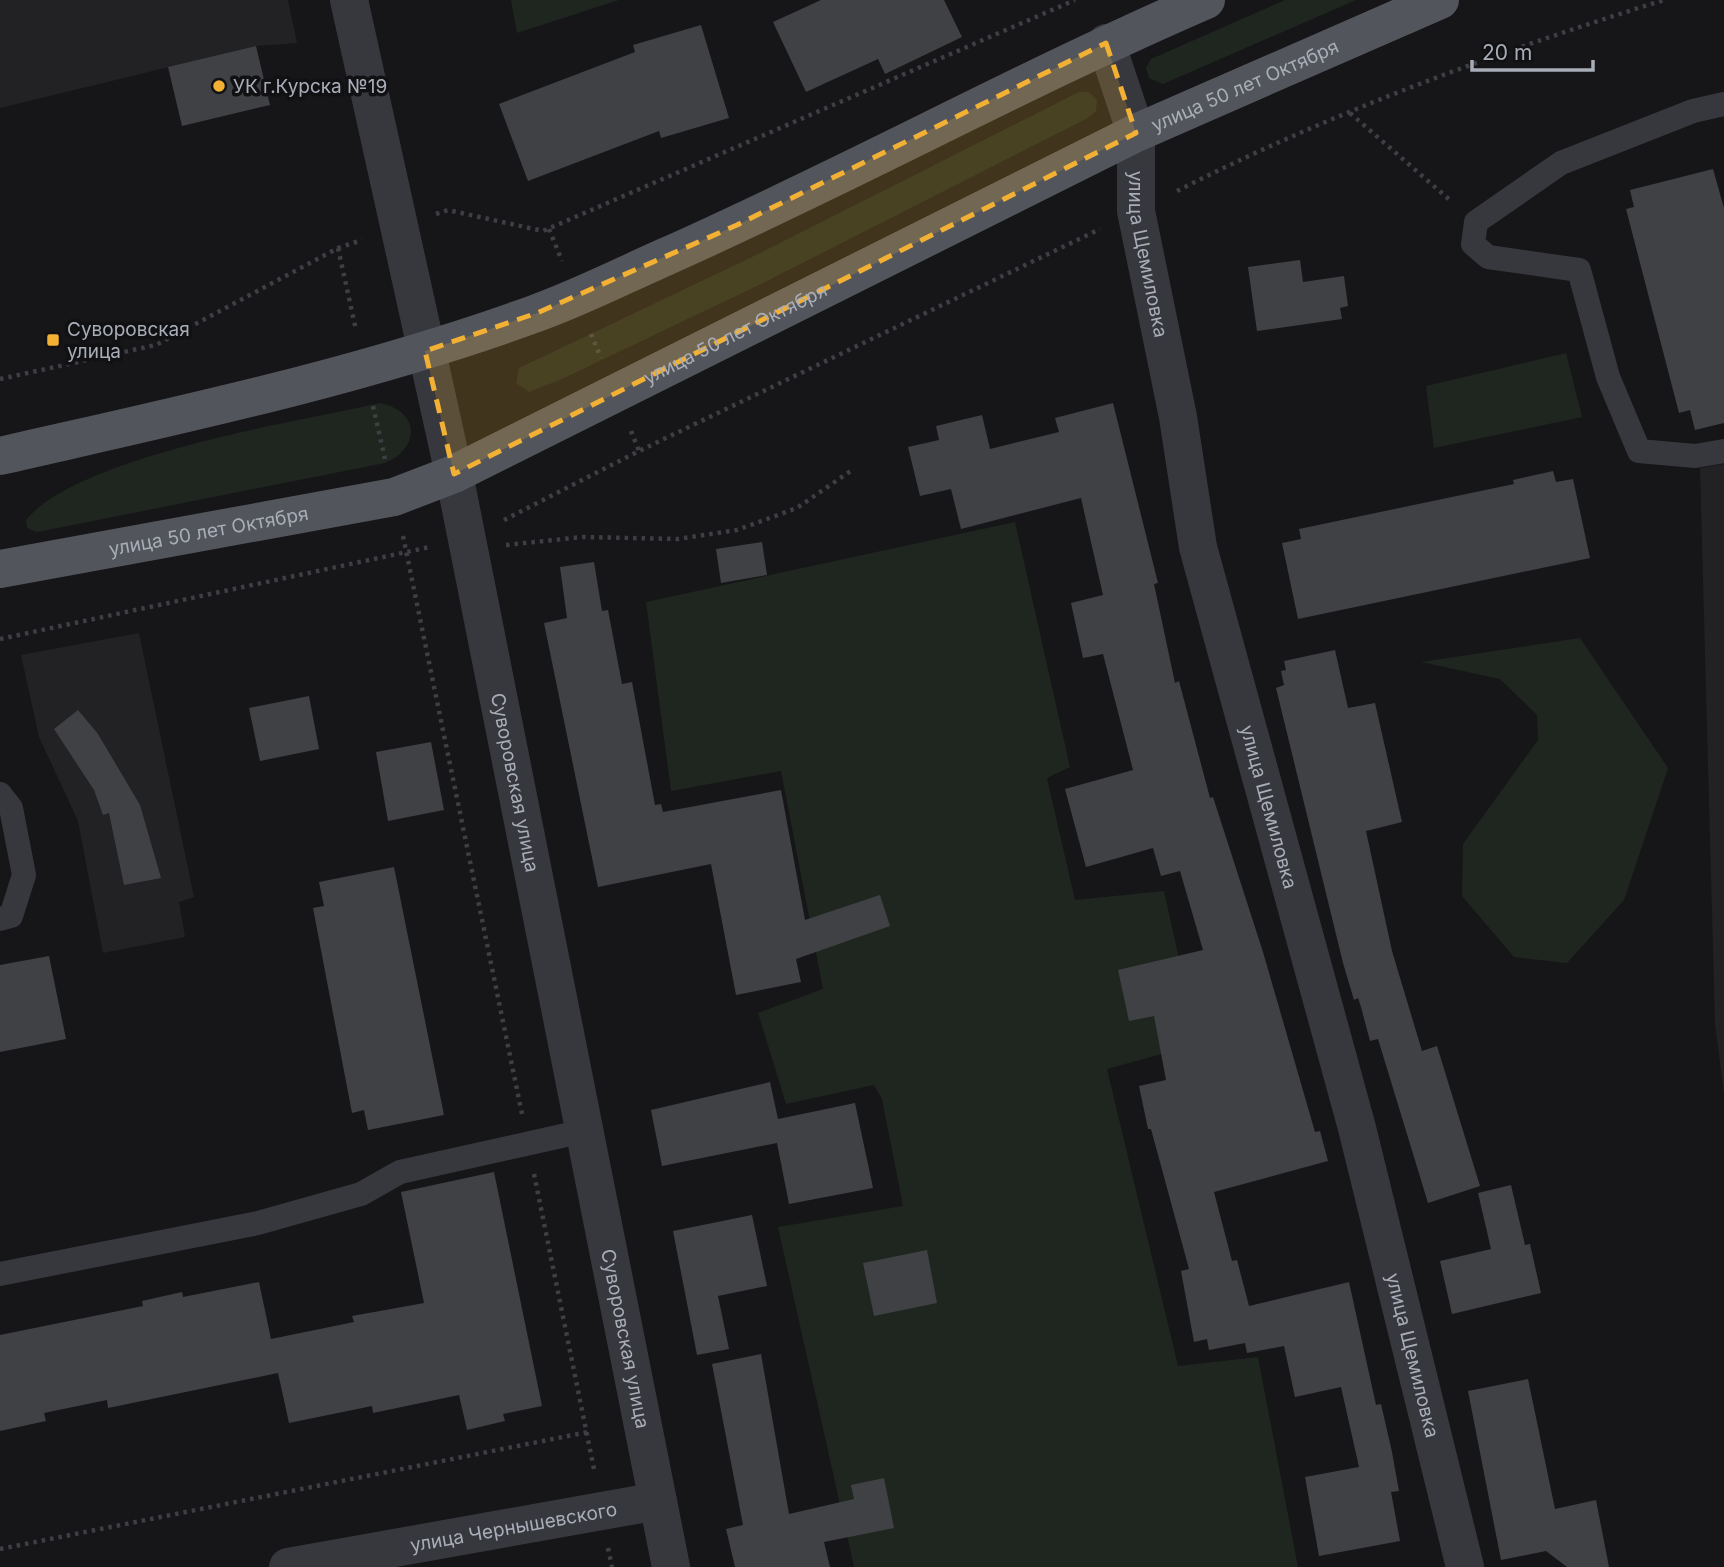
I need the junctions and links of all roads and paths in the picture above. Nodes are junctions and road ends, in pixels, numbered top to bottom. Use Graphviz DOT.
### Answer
graph roads {
  1 [pos="349,0"];
  2 [pos="1075,0"];
  3 [pos="1206,0"];
  4 [pos="1440,0"];
  5 [pos="1664,0"];
  6 [pos="1106,43"];
  7 [pos="1724,104"];
  8 [pos="1349,112"];
  9 [pos="1136,133"];
  10 [pos="1136,211"];
  11 [pos="1476,222"];
  12 [pos="398,226"];
  13 [pos="549,229"];
  14 [pos="338,248"];
  15 [pos="576,296"];
  16 [pos="425,351"];
  17 [pos="365,367"];
  18 [pos="0,379"];
  19 [pos="615,393"];
  20 [pos="639,451"];
  21 [pos="1724,451"];
  22 [pos="8,458"];
  23 [pos="852,470"];
  24 [pos="454,474"];
  25 [pos="394,497"];
  26 [pos="466,543"];
  27 [pos="0,544"];
  28 [pos="407,553"];
  29 [pos="18,566"];
  30 [pos="0,639"];
  31 [pos="0,794"];
  32 [pos="0,919"];
  33 [pos="584,1131"];
  34 [pos="528,1143"];
  35 [pos="0,1274"];
  36 [pos="588,1432"];
  37 [pos="658,1501"];
  38 [pos="601,1511"];
  39 [pos="0,1549"];
  40 [pos="288,1567"];
  41 [pos="612,1567"];
  42 [pos="671,1567"];
  43 [pos="1465,1567"];
  1 -- 12 [label="street, Суворовская улица"];
  2 -- 13 [label="path"];
  3 -- 6 [label="main road"];
  4 -- 9 [label="main road, улица 50 лет Октября"];
  5 -- 8 [label="path"];
  6 -- 9 [label="street, улица Щемиловка"];
  6 -- 15 [label="main road"];
  7 -- 11 [label="lane"];
  8 -- 10 [label="path"];
  8 -- 11 [label="path"];
  9 -- 10 [label="street, улица Щемиловка"];
  9 -- 19 [label="main road, улица 50 лет Октября"];
  10 -- 20 [label="path"];
  10 -- 43 [label="street, улица Щемиловка"];
  11 -- 21 [label="lane"];
  12 -- 13 [label="path"];
  12 -- 14 [label="path"];
  12 -- 16 [label="street, Суворовская улица"];
  13 -- 15 [label="path"];
  14 -- 17 [label="path"];
  14 -- 18 [label="path"];
  15 -- 16 [label="main road"];
  15 -- 19 [label="path"];
  16 -- 17 [label="main road"];
  16 -- 24 [label="street, Суворовская улица"];
  17 -- 22 [label="main road"];
  17 -- 25 [label="path"];
  19 -- 20 [label="path"];
  19 -- 24 [label="main road, улица 50 лет Октября"];
  20 -- 26 [label="path"];
  23 -- 26 [label="path"];
  24 -- 25 [label="main road, улица 50 лет Октября"];
  24 -- 26 [label="street, Суворовская улица"];
  25 -- 28 [label="path"];
  25 -- 29 [label="main road, улица 50 лет Октября"];
  26 -- 28 [label="path"];
  26 -- 33 [label="street, Суворовская улица"];
  27 -- 29 [label="main road"];
  28 -- 30 [label="path"];
  28 -- 34 [label="path"];
  31 -- 32 [label="lane"];
  33 -- 34 [label="lane"];
  33 -- 37 [label="street, Суворовская улица"];
  34 -- 35 [label="lane"];
  34 -- 36 [label="path"];
  36 -- 38 [label="path"];
  36 -- 39 [label="path"];
  37 -- 38 [label="street, улица Чернышевского"];
  37 -- 42 [label="street, Суворовская улица"];
  38 -- 40 [label="street, улица Чернышевского"];
  38 -- 41 [label="path"];
}
